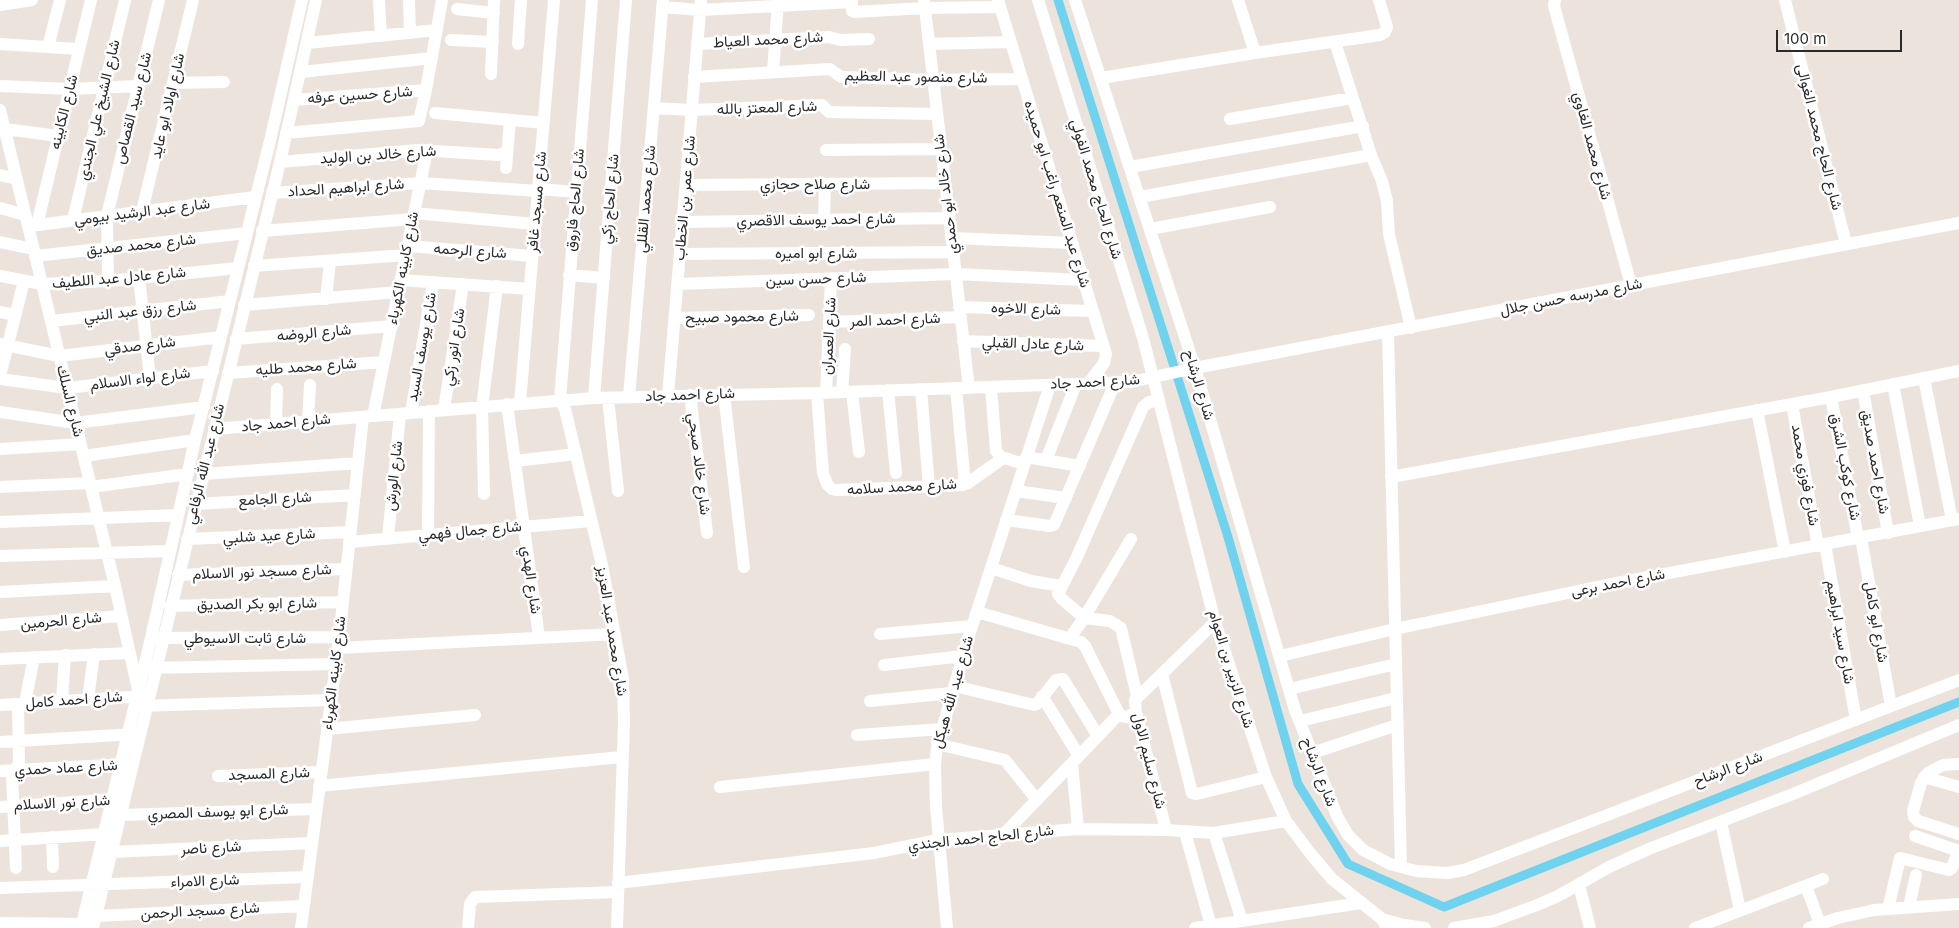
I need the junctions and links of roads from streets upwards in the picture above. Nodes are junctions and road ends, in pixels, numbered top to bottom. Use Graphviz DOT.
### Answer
graph roads {
  1 [pos="32,0"];
  2 [pos="60,0"];
  3 [pos="91,0"];
  4 [pos="125,0"];
  5 [pos="159,0"];
  6 [pos="193,0"];
  7 [pos="302,0"];
  8 [pos="316,0"];
  9 [pos="379,0"];
  10 [pos="409,0"];
  11 [pos="442,0"];
  12 [pos="521,0"];
  13 [pos="554,0"];
  14 [pos="592,0"];
  15 [pos="626,0"];
  16 [pos="1038,0"];
  17 [pos="1075,0"];
  18 [pos="1238,0"];
  19 [pos="1379,0"];
  20 [pos="1786,0"];
  21 [pos="852,1"];
  22 [pos="662,3"];
  23 [pos="778,3"];
  24 [pos="1554,3"];
  25 [pos="924,4"];
  26 [pos="999,4"];
  27 [pos="0,5"];
  28 [pos="700,5"];
  29 [pos="494,6"];
  30 [pos="457,10"];
  31 [pos="437,30"];
  32 [pos="410,33"];
  33 [pos="381,36"];
  34 [pos="451,40"];
  35 [pos="869,40"];
  36 [pos="775,41"];
  37 [pos="493,42"];
  38 [pos="1010,42"];
  39 [pos="1335,42"];
  40 [pos="308,43"];
  41 [pos="0,44"];
  42 [pos="518,44"];
  43 [pos="697,44"];
  44 [pos="929,44"];
  45 [pos="48,47"];
  46 [pos="79,49"];
  47 [pos="1254,52"];
  48 [pos="432,58"];
  49 [pos="301,72"];
  50 [pos="772,72"];
  51 [pos="492,74"];
  52 [pos="694,77"];
  53 [pos="1101,78"];
  54 [pos="1021,79"];
  55 [pos="933,80"];
  56 [pos="173,82"];
  57 [pos="224,82"];
  58 [pos="0,86"];
  59 [pos="138,86"];
  60 [pos="104,88"];
  61 [pos="70,89"];
  62 [pos="426,90"];
  63 [pos="1352,98"];
  64 [pos="294,100"];
  65 [pos="654,108"];
  66 [pos="0,110"];
  67 [pos="692,110"];
  68 [pos="435,113"];
  69 [pos="937,114"];
  70 [pos="510,120"];
  71 [pos="1230,120"];
  72 [pos="544,123"];
  73 [pos="1363,126"];
  74 [pos="286,133"];
  75 [pos="4,134"];
  76 [pos="58,136"];
  77 [pos="941,149"];
  78 [pos="427,150"];
  79 [pos="826,150"];
  80 [pos="506,152"];
  81 [pos="1371,155"];
  82 [pos="280,162"];
  83 [pos="1130,167"];
  84 [pos="506,168"];
  85 [pos="0,175"];
  86 [pos="17,179"];
  87 [pos="421,182"];
  88 [pos="945,183"];
  89 [pos="825,184"];
  90 [pos="686,185"];
  91 [pos="538,190"];
  92 [pos="576,192"];
  93 [pos="272,193"];
  94 [pos="255,197"];
  95 [pos="1140,197"];
  96 [pos="1270,207"];
  97 [pos="0,208"];
  98 [pos="142,212"];
  99 [pos="107,216"];
  100 [pos="414,216"];
  101 [pos="949,218"];
  102 [pos="73,220"];
  103 [pos="824,220"];
  104 [pos="30,222"];
  105 [pos="683,222"];
  106 [pos="1959,222"];
  107 [pos="535,224"];
  108 [pos="1150,229"];
  109 [pos="262,231"];
  110 [pos="246,233"];
  111 [pos="951,238"];
  112 [pos="0,242"];
  113 [pos="1072,243"];
  114 [pos="1846,244"];
  115 [pos="108,249"];
  116 [pos="407,250"];
  117 [pos="34,252"];
  118 [pos="953,252"];
  119 [pos="680,254"];
  120 [pos="532,256"];
  121 [pos="330,261"];
  122 [pos="254,266"];
  123 [pos="238,268"];
  124 [pos="956,274"];
  125 [pos="569,275"];
  126 [pos="0,276"];
  127 [pos="139,278"];
  128 [pos="604,278"];
  129 [pos="832,279"];
  130 [pos="1083,280"];
  131 [pos="24,281"];
  132 [pos="108,281"];
  133 [pos="433,282"];
  134 [pos="42,284"];
  135 [pos="463,284"];
  136 [pos="677,284"];
  137 [pos="400,286"];
  138 [pos="497,286"];
  139 [pos="1631,286"];
  140 [pos="530,289"];
  141 [pos="326,299"];
  142 [pos="230,301"];
  143 [pos="244,306"];
  144 [pos="1092,311"];
  145 [pos="0,312"];
  146 [pos="142,312"];
  147 [pos="960,312"];
  148 [pos="15,315"];
  149 [pos="809,315"];
  150 [pos="675,318"];
  151 [pos="51,321"];
  152 [pos="829,322"];
  153 [pos="392,326"];
  154 [pos="1412,328"];
  155 [pos="1388,332"];
  156 [pos="221,337"];
  157 [pos="236,339"];
  158 [pos="963,341"];
  159 [pos="4,345"];
  160 [pos="146,345"];
  161 [pos="1103,346"];
  162 [pos="845,349"];
  163 [pos="59,356"];
  164 [pos="384,362"];
  165 [pos="213,370"];
  166 [pos="1188,370"];
  167 [pos="1959,371"];
  168 [pos="228,373"];
  169 [pos="0,377"];
  170 [pos="150,378"];
  171 [pos="1153,378"];
  172 [pos="1924,378"];
  173 [pos="1114,383"];
  174 [pos="1050,384"];
  175 [pos="1082,384"];
  176 [pos="1893,384"];
  177 [pos="310,385"];
  178 [pos="991,387"];
  179 [pos="67,388"];
  180 [pos="956,388"];
  181 [pos="969,388"];
  182 [pos="277,389"];
  183 [pos="921,389"];
  184 [pos="888,390"];
  185 [pos="1863,390"];
  186 [pos="847,392"];
  187 [pos="821,393"];
  188 [pos="724,394"];
  189 [pos="690,395"];
  190 [pos="668,396"];
  191 [pos="629,397"];
  192 [pos="1831,397"];
  193 [pos="594,398"];
  194 [pos="608,398"];
  195 [pos="560,400"];
  196 [pos="1158,401"];
  197 [pos="514,404"];
  198 [pos="1792,404"];
  199 [pos="204,407"];
  200 [pos="482,407"];
  201 [pos="444,410"];
  202 [pos="1757,410"];
  203 [pos="429,411"];
  204 [pos="0,412"];
  205 [pos="405,413"];
  206 [pos="368,416"];
  207 [pos="75,422"];
  208 [pos="308,422"];
  209 [pos="276,424"];
  210 [pos="214,429"];
  211 [pos="195,440"];
  212 [pos="0,449"];
  213 [pos="82,450"];
  214 [pos="859,452"];
  215 [pos="576,454"];
  216 [pos="1003,458"];
  217 [pos="1046,460"];
  218 [pos="515,461"];
  219 [pos="1025,461"];
  220 [pos="358,463"];
  221 [pos="1080,466"];
  222 [pos="896,473"];
  223 [pos="188,474"];
  224 [pos="203,474"];
  225 [pos="1391,478"];
  226 [pos="965,484"];
  227 [pos="91,485"];
  228 [pos="0,487"];
  229 [pos="929,487"];
  230 [pos="618,491"];
  231 [pos="1016,491"];
  232 [pos="484,494"];
  233 [pos="355,495"];
  234 [pos="1066,498"];
  235 [pos="195,504"];
  236 [pos="178,515"];
  237 [pos="99,517"];
  238 [pos="1006,520"];
  239 [pos="1955,520"];
  240 [pos="591,521"];
  241 [pos="0,522"];
  242 [pos="1920,526"];
  243 [pos="524,527"];
  244 [pos="707,533"];
  245 [pos="1888,533"];
  246 [pos="428,535"];
  247 [pos="350,537"];
  248 [pos="388,538"];
  249 [pos="1859,538"];
  250 [pos="187,539"];
  251 [pos="1131,539"];
  252 [pos="1822,545"];
  253 [pos="107,552"];
  254 [pos="170,552"];
  255 [pos="1785,552"];
  256 [pos="0,556"];
  257 [pos="744,568"];
  258 [pos="991,568"];
  259 [pos="346,569"];
  260 [pos="178,575"];
  261 [pos="115,586"];
  262 [pos="1062,586"];
  263 [pos="0,592"];
  264 [pos="343,602"];
  265 [pos="170,606"];
  266 [pos="976,612"];
  267 [pos="121,616"];
  268 [pos="1084,618"];
  269 [pos="1215,622"];
  270 [pos="0,625"];
  271 [pos="972,626"];
  272 [pos="1395,629"];
  273 [pos="615,634"];
  274 [pos="880,634"];
  275 [pos="157,638"];
  276 [pos="539,638"];
  277 [pos="1070,638"];
  278 [pos="338,643"];
  279 [pos="129,653"];
  280 [pos="94,654"];
  281 [pos="65,655"];
  282 [pos="963,656"];
  283 [pos="1280,656"];
  284 [pos="34,657"];
  285 [pos="0,659"];
  286 [pos="336,664"];
  287 [pos="1396,664"];
  288 [pos="884,665"];
  289 [pos="150,668"];
  290 [pos="1162,674"];
  291 [pos="1959,680"];
  292 [pos="953,689"];
  293 [pos="1289,689"];
  294 [pos="1042,696"];
  295 [pos="1137,696"];
  296 [pos="1396,698"];
  297 [pos="88,699"];
  298 [pos="141,699"];
  299 [pos="331,700"];
  300 [pos="62,701"];
  301 [pos="870,701"];
  302 [pos="21,703"];
  303 [pos="0,705"];
  304 [pos="1891,706"];
  305 [pos="1136,712"];
  306 [pos="1119,714"];
  307 [pos="475,715"];
  308 [pos="1856,720"];
  309 [pos="1300,722"];
  310 [pos="1397,725"];
  311 [pos="1959,725"];
  312 [pos="327,729"];
  313 [pos="942,729"];
  314 [pos="134,734"];
  315 [pos="858,735"];
  316 [pos="1098,736"];
  317 [pos="18,740"];
  318 [pos="0,742"];
  319 [pos="937,744"];
  320 [pos="1312,752"];
  321 [pos="622,757"];
  322 [pos="1075,760"];
  323 [pos="126,764"];
  324 [pos="935,764"];
  325 [pos="1959,764"];
  326 [pos="14,770"];
  327 [pos="0,771"];
  328 [pos="321,772"];
  329 [pos="218,776"];
  330 [pos="1266,777"];
  331 [pos="1924,777"];
  332 [pos="319,786"];
  333 [pos="720,787"];
  334 [pos="1959,787"];
  335 [pos="118,799"];
  336 [pos="1037,800"];
  337 [pos="6,806"];
  338 [pos="316,809"];
  339 [pos="120,815"];
  340 [pos="1286,821"];
  341 [pos="1721,822"];
  342 [pos="1078,829"];
  343 [pos="1166,830"];
  344 [pos="1185,832"];
  345 [pos="1214,833"];
  346 [pos="104,834"];
  347 [pos="1004,834"];
  348 [pos="1959,834"];
  349 [pos="1915,836"];
  350 [pos="52,837"];
  351 [pos="0,840"];
  352 [pos="15,840"];
  353 [pos="938,840"];
  354 [pos="312,843"];
  355 [pos="1958,851"];
  356 [pos="111,852"];
  357 [pos="52,867"];
  358 [pos="1400,867"];
  359 [pos="16,868"];
  360 [pos="1916,875"];
  361 [pos="307,877"];
  362 [pos="1823,879"];
  363 [pos="98,885"];
  364 [pos="1578,885"];
  365 [pos="1806,886"];
  366 [pos="618,887"];
  367 [pos="0,888"];
  368 [pos="1361,903"];
  369 [pos="1959,904"];
  370 [pos="303,906"];
  371 [pos="1909,907"];
  372 [pos="1888,909"];
  373 [pos="1740,910"];
  374 [pos="1242,921"];
  375 [pos="0,923"];
  376 [pos="88,924"];
  377 [pos="1384,924"];
  378 [pos="1211,926"];
  379 [pos="1814,926"];
  380 [pos="300,928"];
  381 [pos="468,928"];
  382 [pos="617,928"];
  383 [pos="946,928"];
  384 [pos="1195,928"];
  385 [pos="1425,928"];
  386 [pos="1454,928"];
  387 [pos="1590,928"];
  388 [pos="1695,928"];
  1 -- 27 [label="street"];
  2 -- 45 [label="street"];
  3 -- 46 [label="street, شارع الكابينه"];
  4 -- 60 [label="street, شارع الشيخ علي الجندي"];
  5 -- 59 [label="street, شارع سيد القصاص"];
  6 -- 56 [label="street, شارع اولاد ابو عايد"];
  7 -- 94 [label="street, شارع عبد الله الرفاعي"];
  8 -- 40 [label="street, شارع عبد الله الرفاعي"];
  9 -- 33 [label="street"];
  10 -- 32 [label="street"];
  11 -- 31 [label="street"];
  12 -- 42 [label="street"];
  13 -- 72 [label="street, شارع مسجد غافر"];
  14 -- 92 [label="street, شارع الحاج فاروق"];
  15 -- 128 [label="street, شارع الحاج زكي"];
  16 -- 171 [label="street, شارع الحاج محمد الفولي"];
  17 -- 53 [label="street, شارع الرشاح"];
  18 -- 47 [label="street"];
  19 -- 39 [label="street"];
  20 -- 114 [label="street, شارع الحاج محمد الغوالى"];
  21 -- 23 [label="street"];
  21 -- 25 [label="street"];
  22 -- 28 [label="street"];
  22 -- 65 [label="street, شارع محمد القللي"];
  23 -- 28 [label="street"];
  23 -- 36 [label="street"];
  24 -- 139 [label="street, شارع محمد الغاوي"];
  25 -- 26 [label="street"];
  25 -- 44 [label="street, شارع خالد ابو حمدي"];
  26 -- 38 [label="street, شارع عبد المنعم راغب ابو حميده"];
  28 -- 43 [label="street, شارع عمر بن الخطاب"];
  29 -- 30 [label="street"];
  29 -- 37 [label="street"];
  31 -- 32 [label="street"];
  31 -- 48 [label="street"];
  32 -- 33 [label="street"];
  33 -- 40 [label="street"];
  34 -- 37 [label="street"];
  35 -- 36 [label="street, شارع محمد العياط"];
  36 -- 43 [label="street, شارع محمد العياط"];
  36 -- 50 [label="street"];
  37 -- 51 [label="street"];
  38 -- 44 [label="street"];
  38 -- 54 [label="street, شارع عبد المنعم راغب ابو حميده"];
  39 -- 47 [label="street"];
  39 -- 63 [label="street"];
  40 -- 49 [label="street, شارع عبد الله الرفاعي"];
  41 -- 45 [label="street"];
  43 -- 52 [label="street, شارع عمر بن الخطاب"];
  44 -- 55 [label="street, شارع خالد ابو حمدي"];
  45 -- 46 [label="street"];
  46 -- 61 [label="street, شارع الكابينه"];
  47 -- 53 [label="street"];
  48 -- 49 [label="street"];
  48 -- 62 [label="street"];
  49 -- 64 [label="street, شارع عبد الله الرفاعي"];
  50 -- 52 [label="street, شارع منصور عبد العظيم"];
  50 -- 55 [label="street, شارع منصور عبد العظيم"];
  52 -- 67 [label="street, شارع عمر بن الخطاب"];
  53 -- 83 [label="street, شارع الرشاح"];
  54 -- 55 [label="street, شارع منصور عبد العظيم"];
  54 -- 113 [label="street, شارع عبد المنعم راغب ابو حميده"];
  55 -- 69 [label="street, شارع خالد ابو حمدي"];
  56 -- 57 [label="street"];
  56 -- 98 [label="street, شارع اولاد ابو عايد"];
  58 -- 61 [label="street"];
  59 -- 60 [label="street"];
  59 -- 99 [label="street, شارع سيد القصاص"];
  60 -- 61 [label="street"];
  60 -- 102 [label="street, شارع الشيخ علي الجندي"];
  61 -- 76 [label="street, شارع الكابينه"];
  62 -- 64 [label="street, شارع حسين عرفه"];
  62 -- 74 [label="street"];
  63 -- 71 [label="street"];
  63 -- 73 [label="street"];
  64 -- 74 [label="street, شارع عبد الله الرفاعي"];
  65 -- 67 [label="street, شارع المعتز بالله"];
  65 -- 191 [label="street, شارع محمد القللي"];
  66 -- 75 [label="street, شارع السلك"];
  67 -- 69 [label="street, شارع المعتز بالله"];
  67 -- 90 [label="street, شارع عمر بن الخطاب"];
  68 -- 70 [label="street"];
  69 -- 77 [label="street, شارع خالد ابو حمدي"];
  70 -- 72 [label="street"];
  70 -- 80 [label="street"];
  72 -- 91 [label="street, شارع مسجد غافر"];
  73 -- 81 [label="street"];
  73 -- 83 [label="street"];
  74 -- 82 [label="street, شارع عبد الله الرفاعي"];
  75 -- 76 [label="street"];
  75 -- 86 [label="street, شارع السلك"];
  76 -- 104 [label="street, شارع الكابينه"];
  77 -- 79 [label="street"];
  77 -- 88 [label="street, شارع خالد ابو حمدي"];
  78 -- 80 [label="street, شارع خالد بن الوليد"];
  78 -- 82 [label="street, شارع خالد بن الوليد"];
  78 -- 87 [label="street, شارع كابينه الكهرباء"];
  80 -- 84 [label="street"];
  81 -- 95 [label="street"];
  81 -- 154 [label="street"];
  82 -- 93 [label="street, شارع عبد الله الرفاعي"];
  83 -- 95 [label="street, شارع الرشاح"];
  85 -- 86 [label="street"];
  86 -- 104 [label="street, شارع السلك"];
  87 -- 91 [label="street, شارع ابراهيم الحداد"];
  87 -- 93 [label="street, شارع ابراهيم الحداد"];
  87 -- 100 [label="street, شارع كابينه الكهرباء"];
  88 -- 89 [label="street, شارع صلاح حجازي"];
  88 -- 101 [label="street, شارع خالد ابو حمدي"];
  89 -- 90 [label="street, شارع صلاح حجازي"];
  89 -- 103 [label="street"];
  90 -- 105 [label="street, شارع عمر بن الخطاب"];
  91 -- 92 [label="street, شارع ابراهيم الحداد"];
  91 -- 107 [label="street, شارع مسجد غافر"];
  92 -- 125 [label="street, شارع الحاج فاروق"];
  93 -- 109 [label="street, شارع عبد الله الرفاعي"];
  94 -- 98 [label="street, شارع عبد الرشيد بيومي"];
  94 -- 110 [label="street, شارع عبد الله الرفاعي"];
  95 -- 108 [label="street, شارع الرشاح"];
  96 -- 108 [label="street"];
  97 -- 104 [label="street"];
  98 -- 99 [label="street, شارع عبد الرشيد بيومي"];
  99 -- 102 [label="street, شارع عبد الرشيد بيومي"];
  99 -- 115 [label="street, شارع سيد القصاص"];
  100 -- 107 [label="street"];
  100 -- 109 [label="street"];
  100 -- 116 [label="street, شارع كابينه الكهرباء"];
  101 -- 103 [label="street, شارع احمد يوسف الاقصري"];
  101 -- 111 [label="street, شارع خالد ابو حمدي"];
  102 -- 104 [label="street, شارع عبد الرشيد بيومي"];
  103 -- 105 [label="street, شارع احمد يوسف الاقصري"];
  104 -- 117 [label="street, شارع السلك"];
  105 -- 119 [label="street, شارع عمر بن الخطاب"];
  106 -- 114 [label="street, شارع مدرسه حسن جلال"];
  107 -- 120 [label="street, شارع مسجد غافر"];
  108 -- 166 [label="street, شارع الرشاح"];
  109 -- 122 [label="street, شارع عبد الله الرفاعي"];
  110 -- 115 [label="street, شارع محمد صديق"];
  110 -- 123 [label="street, شارع عبد الله الرفاعي"];
  111 -- 113 [label="street"];
  111 -- 118 [label="street, شارع خالد ابو حمدي"];
  112 -- 117 [label="street"];
  113 -- 130 [label="street, شارع عبد المنعم راغب ابو حميده"];
  114 -- 139 [label="street, شارع مدرسه حسن جلال"];
  115 -- 117 [label="street, شارع محمد صديق"];
  115 -- 132 [label="street, شارع سيد القصاص"];
  116 -- 120 [label="street, شارع الرحمه"];
  116 -- 121 [label="street, شارع الرحمه"];
  116 -- 137 [label="street, شارع كابينه الكهرباء"];
  117 -- 134 [label="street, شارع السلك"];
  118 -- 119 [label="street, شارع ابو اميره"];
  118 -- 124 [label="street, شارع خالد ابو حمدي"];
  119 -- 136 [label="street, شارع عمر بن الخطاب"];
  120 -- 140 [label="street, شارع مسجد غافر"];
  121 -- 122 [label="street, شارع الرحمه"];
  121 -- 141 [label="street"];
  122 -- 143 [label="street, شارع عبد الله الرفاعي"];
  123 -- 127 [label="street, شارع عادل عبد اللطيف"];
  123 -- 142 [label="street, شارع عبد الله الرفاعي"];
  124 -- 129 [label="street, شارع حسن سين"];
  124 -- 130 [label="street, شارع حسن سين"];
  124 -- 147 [label="street, شارع خالد ابو حمدي"];
  125 -- 128 [label="street"];
  125 -- 195 [label="street, شارع الحاج فاروق"];
  126 -- 131 [label="street, شارع عادل عبد اللطيف"];
  127 -- 132 [label="street, شارع عادل عبد اللطيف"];
  127 -- 146 [label="street"];
  128 -- 193 [label="street, شارع الحاج زكي"];
  129 -- 136 [label="street, شارع حسن سين"];
  129 -- 152 [label="street, شارع العمران"];
  130 -- 144 [label="street, شارع عبد المنعم راغب ابو حميده"];
  131 -- 134 [label="street, شارع عادل عبد اللطيف"];
  131 -- 148 [label="street"];
  132 -- 134 [label="street, شارع عادل عبد اللطيف"];
  133 -- 135 [label="street"];
  133 -- 137 [label="street"];
  133 -- 205 [label="street, شارع يوسف السيد"];
  134 -- 151 [label="street, شارع السلك"];
  135 -- 138 [label="street"];
  135 -- 201 [label="street, شارع انور زكي"];
  136 -- 150 [label="street, شارع عمر بن الخطاب"];
  137 -- 141 [label="street"];
  137 -- 153 [label="street, شارع كابينه الكهرباء"];
  138 -- 140 [label="street"];
  138 -- 200 [label="street"];
  139 -- 154 [label="street, شارع مدرسه حسن جلال"];
  140 -- 197 [label="street, شارع مسجد غافر"];
  141 -- 143 [label="street"];
  142 -- 146 [label="street, شارع رزق عبد النبي"];
  142 -- 156 [label="street, شارع عبد الله الرفاعي"];
  143 -- 157 [label="street, شارع عبد الله الرفاعي"];
  144 -- 147 [label="street, شارع الاخوه"];
  144 -- 161 [label="street, شارع عبد المنعم راغب ابو حميده"];
  145 -- 148 [label="street"];
  146 -- 151 [label="street, شارع رزق عبد النبي"];
  146 -- 160 [label="street"];
  147 -- 152 [label="street, شارع احمد المر"];
  147 -- 158 [label="street, شارع خالد ابو حمدي"];
  148 -- 159 [label="street"];
  149 -- 150 [label="street, شارع محمود صبيح"];
  150 -- 190 [label="street, شارع عمر بن الخطاب"];
  151 -- 163 [label="street, شارع السلك"];
  152 -- 187 [label="street, شارع العمران"];
  153 -- 157 [label="street, شارع الروضه"];
  153 -- 164 [label="street, شارع كابينه الكهرباء"];
  154 -- 155 [label="street, شارع مدرسه حسن جلال"];
  155 -- 166 [label="street, شارع مدرسه حسن جلال"];
  155 -- 225 [label="street"];
  156 -- 160 [label="street, شارع صدقي"];
  156 -- 165 [label="street, شارع عبد الله الرفاعي"];
  157 -- 168 [label="street, شارع عبد الله الرفاعي"];
  158 -- 161 [label="street, شارع عادل القبلي"];
  158 -- 181 [label="street, شارع خالد ابو حمدي"];
  159 -- 163 [label="street, شارع صدقي"];
  159 -- 169 [label="street"];
  160 -- 163 [label="street, شارع صدقي"];
  160 -- 170 [label="street"];
  161 -- 175 [label="street, شارع عبد المنعم راغب ابو حميده"];
  162 -- 186 [label="street"];
  163 -- 179 [label="street, شارع السلك"];
  164 -- 168 [label="street, شارع محمد طليه"];
  164 -- 206 [label="street, شارع كابينه الكهرباء"];
  165 -- 170 [label="street, شارع لواء الاسلام"];
  165 -- 199 [label="street, شارع عبد الله الرفاعي"];
  166 -- 171 [label="street, شارع احمد جاد"];
  166 -- 283 [label="street, شارع الرشاح"];
  167 -- 172 [label="street"];
  168 -- 210 [label="street, شارع عبد الله الرفاعي"];
  169 -- 179 [label="street, شارع لواء الاسلام"];
  170 -- 179 [label="street, شارع لواء الاسلام"];
  171 -- 173 [label="street, شارع احمد جاد"];
  171 -- 196 [label="street, شارع الزبير بن العوام"];
  172 -- 176 [label="street"];
  172 -- 239 [label="street"];
  173 -- 175 [label="street, شارع احمد جاد"];
  173 -- 221 [label="street"];
  174 -- 175 [label="street, شارع احمد جاد"];
  174 -- 178 [label="street, شارع احمد جاد"];
  174 -- 219 [label="street, شارع عبد الله هيكل"];
  175 -- 217 [label="street, شارع عبد المنعم راغب ابو حميده"];
  176 -- 185 [label="street"];
  176 -- 242 [label="street"];
  177 -- 208 [label="street"];
  178 -- 181 [label="street, شارع احمد جاد"];
  178 -- 216 [label="street"];
  179 -- 207 [label="street, شارع السلك"];
  180 -- 181 [label="street, شارع احمد جاد"];
  180 -- 183 [label="street, شارع احمد جاد"];
  180 -- 226 [label="street"];
  182 -- 209 [label="street"];
  183 -- 184 [label="street, شارع احمد جاد"];
  183 -- 229 [label="street"];
  184 -- 186 [label="street, شارع احمد جاد"];
  184 -- 222 [label="street"];
  185 -- 192 [label="street"];
  185 -- 245 [label="street, شارع احمد صديق"];
  186 -- 187 [label="street, شارع احمد جاد"];
  186 -- 214 [label="street"];
  187 -- 188 [label="street, شارع احمد جاد"];
  187 -- 229 [label="street, شارع محمد سلامه"];
  188 -- 189 [label="street, شارع احمد جاد"];
  188 -- 257 [label="street"];
  189 -- 190 [label="street, شارع احمد جاد"];
  189 -- 244 [label="street, شارع خالد صبحي"];
  190 -- 191 [label="street, شارع احمد جاد"];
  191 -- 194 [label="street, شارع احمد جاد"];
  192 -- 198 [label="street"];
  192 -- 249 [label="street, شارع كوكب الشرق"];
  193 -- 194 [label="street, شارع احمد جاد"];
  193 -- 195 [label="street, شارع احمد جاد"];
  194 -- 230 [label="street"];
  195 -- 197 [label="street, شارع احمد جاد"];
  195 -- 215 [label="street, شارع محمد عبد العزيز"];
  196 -- 262 [label="street"];
  196 -- 269 [label="street, شارع الزبير بن العوام"];
  197 -- 200 [label="street, شارع احمد جاد"];
  197 -- 218 [label="street, شارع الهدي"];
  198 -- 202 [label="street"];
  198 -- 252 [label="street, شارع فوزي محمد"];
  199 -- 207 [label="street"];
  199 -- 211 [label="street, شارع عبد الله الرفاعي"];
  200 -- 201 [label="street, شارع احمد جاد"];
  200 -- 232 [label="street"];
  201 -- 203 [label="street, شارع احمد جاد"];
  202 -- 225 [label="street"];
  202 -- 255 [label="street"];
  203 -- 205 [label="street, شارع احمد جاد"];
  203 -- 246 [label="street"];
  204 -- 207 [label="street"];
  205 -- 206 [label="street, شارع احمد جاد"];
  205 -- 248 [label="street, شارع الورش"];
  206 -- 208 [label="street, شارع احمد جاد"];
  206 -- 220 [label="street, شارع كابينه الكهرباء"];
  207 -- 213 [label="street, شارع السلك"];
  208 -- 209 [label="street, شارع احمد جاد"];
  209 -- 210 [label="street, شارع احمد جاد"];
  210 -- 224 [label="street, شارع عبد الله الرفاعي"];
  211 -- 213 [label="street"];
  211 -- 223 [label="street, شارع عبد الله الرفاعي"];
  212 -- 213 [label="street"];
  213 -- 227 [label="street, شارع السلك"];
  215 -- 218 [label="street"];
  215 -- 240 [label="street, شارع محمد عبد العزيز"];
  216 -- 219 [label="street"];
  216 -- 226 [label="street, شارع محمد سلامه"];
  217 -- 219 [label="street"];
  217 -- 221 [label="street"];
  218 -- 243 [label="street, شارع الهدي"];
  219 -- 231 [label="street, شارع عبد الله هيكل"];
  220 -- 224 [label="street"];
  220 -- 233 [label="street, شارع كابينه الكهرباء"];
  221 -- 234 [label="street"];
  223 -- 227 [label="street"];
  223 -- 236 [label="street, شارع عبد الله الرفاعي"];
  224 -- 235 [label="street, شارع عبد الله الرفاعي"];
  225 -- 272 [label="street"];
  226 -- 229 [label="street, شارع محمد سلامه"];
  227 -- 228 [label="street"];
  227 -- 237 [label="street, شارع السلك"];
  231 -- 234 [label="street"];
  231 -- 238 [label="street, شارع عبد الله هيكل"];
  233 -- 235 [label="street, شارع الجامع"];
  233 -- 247 [label="street, شارع كابينه الكهرباء"];
  234 -- 238 [label="street"];
  235 -- 250 [label="street, شارع عبد الله الرفاعي"];
  236 -- 237 [label="street"];
  236 -- 254 [label="street, شارع عبد الله الرفاعي"];
  237 -- 241 [label="street"];
  237 -- 253 [label="street, شارع السلك"];
  238 -- 258 [label="street, شارع عبد الله هيكل"];
  239 -- 242 [label="street, شارع احمد برعى"];
  240 -- 243 [label="street, شارع جمال فهمي"];
  240 -- 273 [label="street, شارع محمد عبد العزيز"];
  242 -- 245 [label="street, شارع احمد برعى"];
  243 -- 246 [label="street, شارع جمال فهمي"];
  243 -- 276 [label="street, شارع الهدي"];
  245 -- 249 [label="street, شارع احمد برعى"];
  246 -- 248 [label="street, شارع جمال فهمي"];
  247 -- 248 [label="street, شارع جمال فهمي"];
  247 -- 250 [label="street, شارع عيد شلبي"];
  247 -- 259 [label="street, شارع كابينه الكهرباء"];
  249 -- 252 [label="street, شارع احمد برعى"];
  249 -- 304 [label="street, شارع ابو كامل"];
  250 -- 260 [label="street, شارع عبد الله الرفاعي"];
  251 -- 268 [label="street"];
  252 -- 255 [label="street, شارع احمد برعى"];
  252 -- 308 [label="street, شارع سيد ابراهيم"];
  253 -- 254 [label="street"];
  253 -- 256 [label="street"];
  253 -- 261 [label="street, شارع السلك"];
  254 -- 275 [label="street, شارع عبد الله الرفاعي"];
  255 -- 272 [label="street, شارع احمد برعى"];
  258 -- 262 [label="street"];
  258 -- 266 [label="street, شارع عبد الله هيكل"];
  259 -- 260 [label="street, شارع مسجد نور الاسلام"];
  259 -- 264 [label="street, شارع كابينه الكهرباء"];
  260 -- 265 [label="street, شارع عبد الله الرفاعي"];
  261 -- 263 [label="street"];
  261 -- 267 [label="street, شارع السلك"];
  262 -- 268 [label="street"];
  264 -- 265 [label="street, شارع ابو بكر الصديق"];
  264 -- 278 [label="street, شارع كابينه الكهرباء"];
  265 -- 275 [label="street, شارع عبد الله الرفاعي"];
  266 -- 271 [label="street, شارع عبد الله هيكل"];
  266 -- 277 [label="street"];
  267 -- 270 [label="street, شارع الحرمين"];
  267 -- 279 [label="street, شارع السلك"];
  268 -- 277 [label="street"];
  268 -- 295 [label="street"];
  269 -- 290 [label="street, شارع سليم الاول"];
  269 -- 330 [label="street, شارع الزبير بن العوام"];
  271 -- 274 [label="street"];
  271 -- 282 [label="street, شارع عبد الله هيكل"];
  272 -- 283 [label="street, شارع احمد برعى"];
  272 -- 287 [label="street"];
  273 -- 276 [label="street, شارع ثابت الاسيوطي"];
  273 -- 321 [label="street, شارع محمد عبد العزيز"];
  275 -- 278 [label="street, شارع ثابت الاسيوطي"];
  275 -- 289 [label="street, شارع عبد الله الرفاعي"];
  276 -- 278 [label="street, شارع ثابت الاسيوطي"];
  277 -- 306 [label="street"];
  278 -- 286 [label="street, شارع كابينه الكهرباء"];
  279 -- 280 [label="street"];
  279 -- 298 [label="street, شارع السلك"];
  280 -- 281 [label="street"];
  280 -- 297 [label="street"];
  281 -- 284 [label="street"];
  281 -- 300 [label="street"];
  282 -- 288 [label="street"];
  282 -- 292 [label="street, شارع عبد الله هيكل"];
  283 -- 293 [label="street, شارع الرشاح"];
  284 -- 285 [label="street"];
  284 -- 302 [label="street"];
  286 -- 289 [label="street"];
  286 -- 299 [label="street, شارع كابينه الكهرباء"];
  287 -- 293 [label="street"];
  287 -- 296 [label="street"];
  289 -- 298 [label="street, شارع عبد الله الرفاعي"];
  290 -- 295 [label="street, شارع سليم الاول"];
  290 -- 330 [label="street"];
  291 -- 304 [label="street, شارع الرشاح"];
  292 -- 294 [label="street"];
  292 -- 301 [label="street"];
  292 -- 313 [label="street, شارع عبد الله هيكل"];
  293 -- 309 [label="street, شارع الرشاح"];
  294 -- 316 [label="street"];
  294 -- 322 [label="street"];
  295 -- 305 [label="street, شارع سليم الاول"];
  296 -- 309 [label="street"];
  296 -- 310 [label="street"];
  297 -- 298 [label="street, شارع احمد كامل"];
  297 -- 300 [label="street, شارع احمد كامل"];
  298 -- 299 [label="street, شارع احمد كامل"];
  298 -- 314 [label="street, شارع عبد الله الرفاعي"];
  299 -- 312 [label="street, شارع كابينه الكهرباء"];
  300 -- 302 [label="street, شارع احمد كامل"];
  302 -- 303 [label="street, شارع احمد كامل"];
  302 -- 317 [label="street"];
  304 -- 308 [label="street, شارع الرشاح"];
  305 -- 306 [label="street"];
  305 -- 343 [label="street, شارع سليم الاول"];
  306 -- 316 [label="street"];
  307 -- 312 [label="street"];
  308 -- 358 [label="street, شارع الرشاح"];
  309 -- 320 [label="street, شارع الرشاح"];
  310 -- 320 [label="street"];
  310 -- 358 [label="street"];
  311 -- 341 [label="street"];
  312 -- 328 [label="street, شارع كابينه الكهرباء"];
  313 -- 315 [label="street"];
  313 -- 319 [label="street, شارع عبد الله هيكل"];
  314 -- 317 [label="street"];
  314 -- 323 [label="street, شارع عبد الله الرفاعي"];
  316 -- 322 [label="street"];
  317 -- 318 [label="street"];
  317 -- 326 [label="street"];
  319 -- 324 [label="street, شارع عبد الله هيكل"];
  319 -- 336 [label="street"];
  320 -- 358 [label="street, شارع الرشاح"];
  321 -- 332 [label="street"];
  321 -- 366 [label="street, شارع محمد عبد العزيز"];
  322 -- 336 [label="street"];
  322 -- 342 [label="street"];
  323 -- 326 [label="street, شارع عماد حمدي"];
  323 -- 335 [label="street, شارع عبد الله الرفاعي"];
  324 -- 333 [label="street"];
  324 -- 353 [label="street, شارع عبد الله هيكل"];
  325 -- 331 [label="street"];
  326 -- 327 [label="street, شارع عماد حمدي"];
  326 -- 337 [label="street"];
  328 -- 329 [label="street, شارع المسجد"];
  328 -- 332 [label="street, شارع كابينه الكهرباء"];
  330 -- 340 [label="street, شارع الزبير بن العوام"];
  331 -- 334 [label="street"];
  331 -- 348 [label="street"];
  332 -- 338 [label="street, شارع كابينه الكهرباء"];
  335 -- 337 [label="street, شارع نور الاسلام"];
  335 -- 339 [label="street, شارع عبد الله الرفاعي"];
  335 -- 346 [label="street, شارع عبد الله الرفاعي"];
  336 -- 347 [label="street"];
  337 -- 352 [label="street"];
  338 -- 339 [label="street, شارع ابو يوسف المصري"];
  338 -- 354 [label="street, شارع كابينه الكهرباء"];
  339 -- 356 [label="street, شارع عبد الله الرفاعي"];
  340 -- 345 [label="street, شارع الحاج احمد الجندي"];
  340 -- 368 [label="street, شارع الزبير بن العوام"];
  341 -- 364 [label="street"];
  341 -- 373 [label="street"];
  342 -- 343 [label="street, شارع الحاج احمد الجندي"];
  342 -- 347 [label="street, شارع الحاج احمد الجندي"];
  343 -- 344 [label="street, شارع الحاج احمد الجندي"];
  344 -- 345 [label="street, شارع الحاج احمد الجندي"];
  344 -- 378 [label="street"];
  345 -- 374 [label="street"];
  346 -- 350 [label="street"];
  346 -- 363 [label="street, شارع عبد الله الرفاعي"];
  347 -- 353 [label="street, شارع الحاج احمد الجندي"];
  349 -- 355 [label="street"];
  350 -- 352 [label="street"];
  350 -- 357 [label="street"];
  351 -- 352 [label="street"];
  352 -- 359 [label="street"];
  353 -- 366 [label="street, شارع الحاج احمد الجندي"];
  353 -- 383 [label="street, شارع عبد الله هيكل"];
  354 -- 356 [label="street, شارع ناصر"];
  354 -- 361 [label="street, شارع كابينه الكهرباء"];
  355 -- 372 [label="street"];
  356 -- 363 [label="street, شارع عبد الله الرفاعي"];
  360 -- 371 [label="street"];
  361 -- 363 [label="street, شارع الامراء"];
  361 -- 370 [label="street, شارع كابينه الكهرباء"];
  362 -- 365 [label="street"];
  363 -- 367 [label="street, شارع الامراء"];
  363 -- 376 [label="street, شارع عبد الله الرفاعي"];
  364 -- 386 [label="street"];
  364 -- 387 [label="street"];
  365 -- 373 [label="street"];
  365 -- 379 [label="street"];
  366 -- 381 [label="street, شارع الحاج احمد الجندي"];
  366 -- 382 [label="street, شارع محمد عبد العزيز"];
  368 -- 374 [label="street"];
  368 -- 377 [label="street, شارع الزبير بن العوام"];
  369 -- 371 [label="street"];
  370 -- 376 [label="street, شارع مسجد الرحمن"];
  370 -- 380 [label="street, شارع كابينه الكهرباء"];
  371 -- 372 [label="street"];
  372 -- 379 [label="street"];
  373 -- 388 [label="street"];
  374 -- 378 [label="street"];
  375 -- 376 [label="street, شارع مسجد الرحمن"];
  377 -- 385 [label="street"];
  378 -- 384 [label="street"];
}
